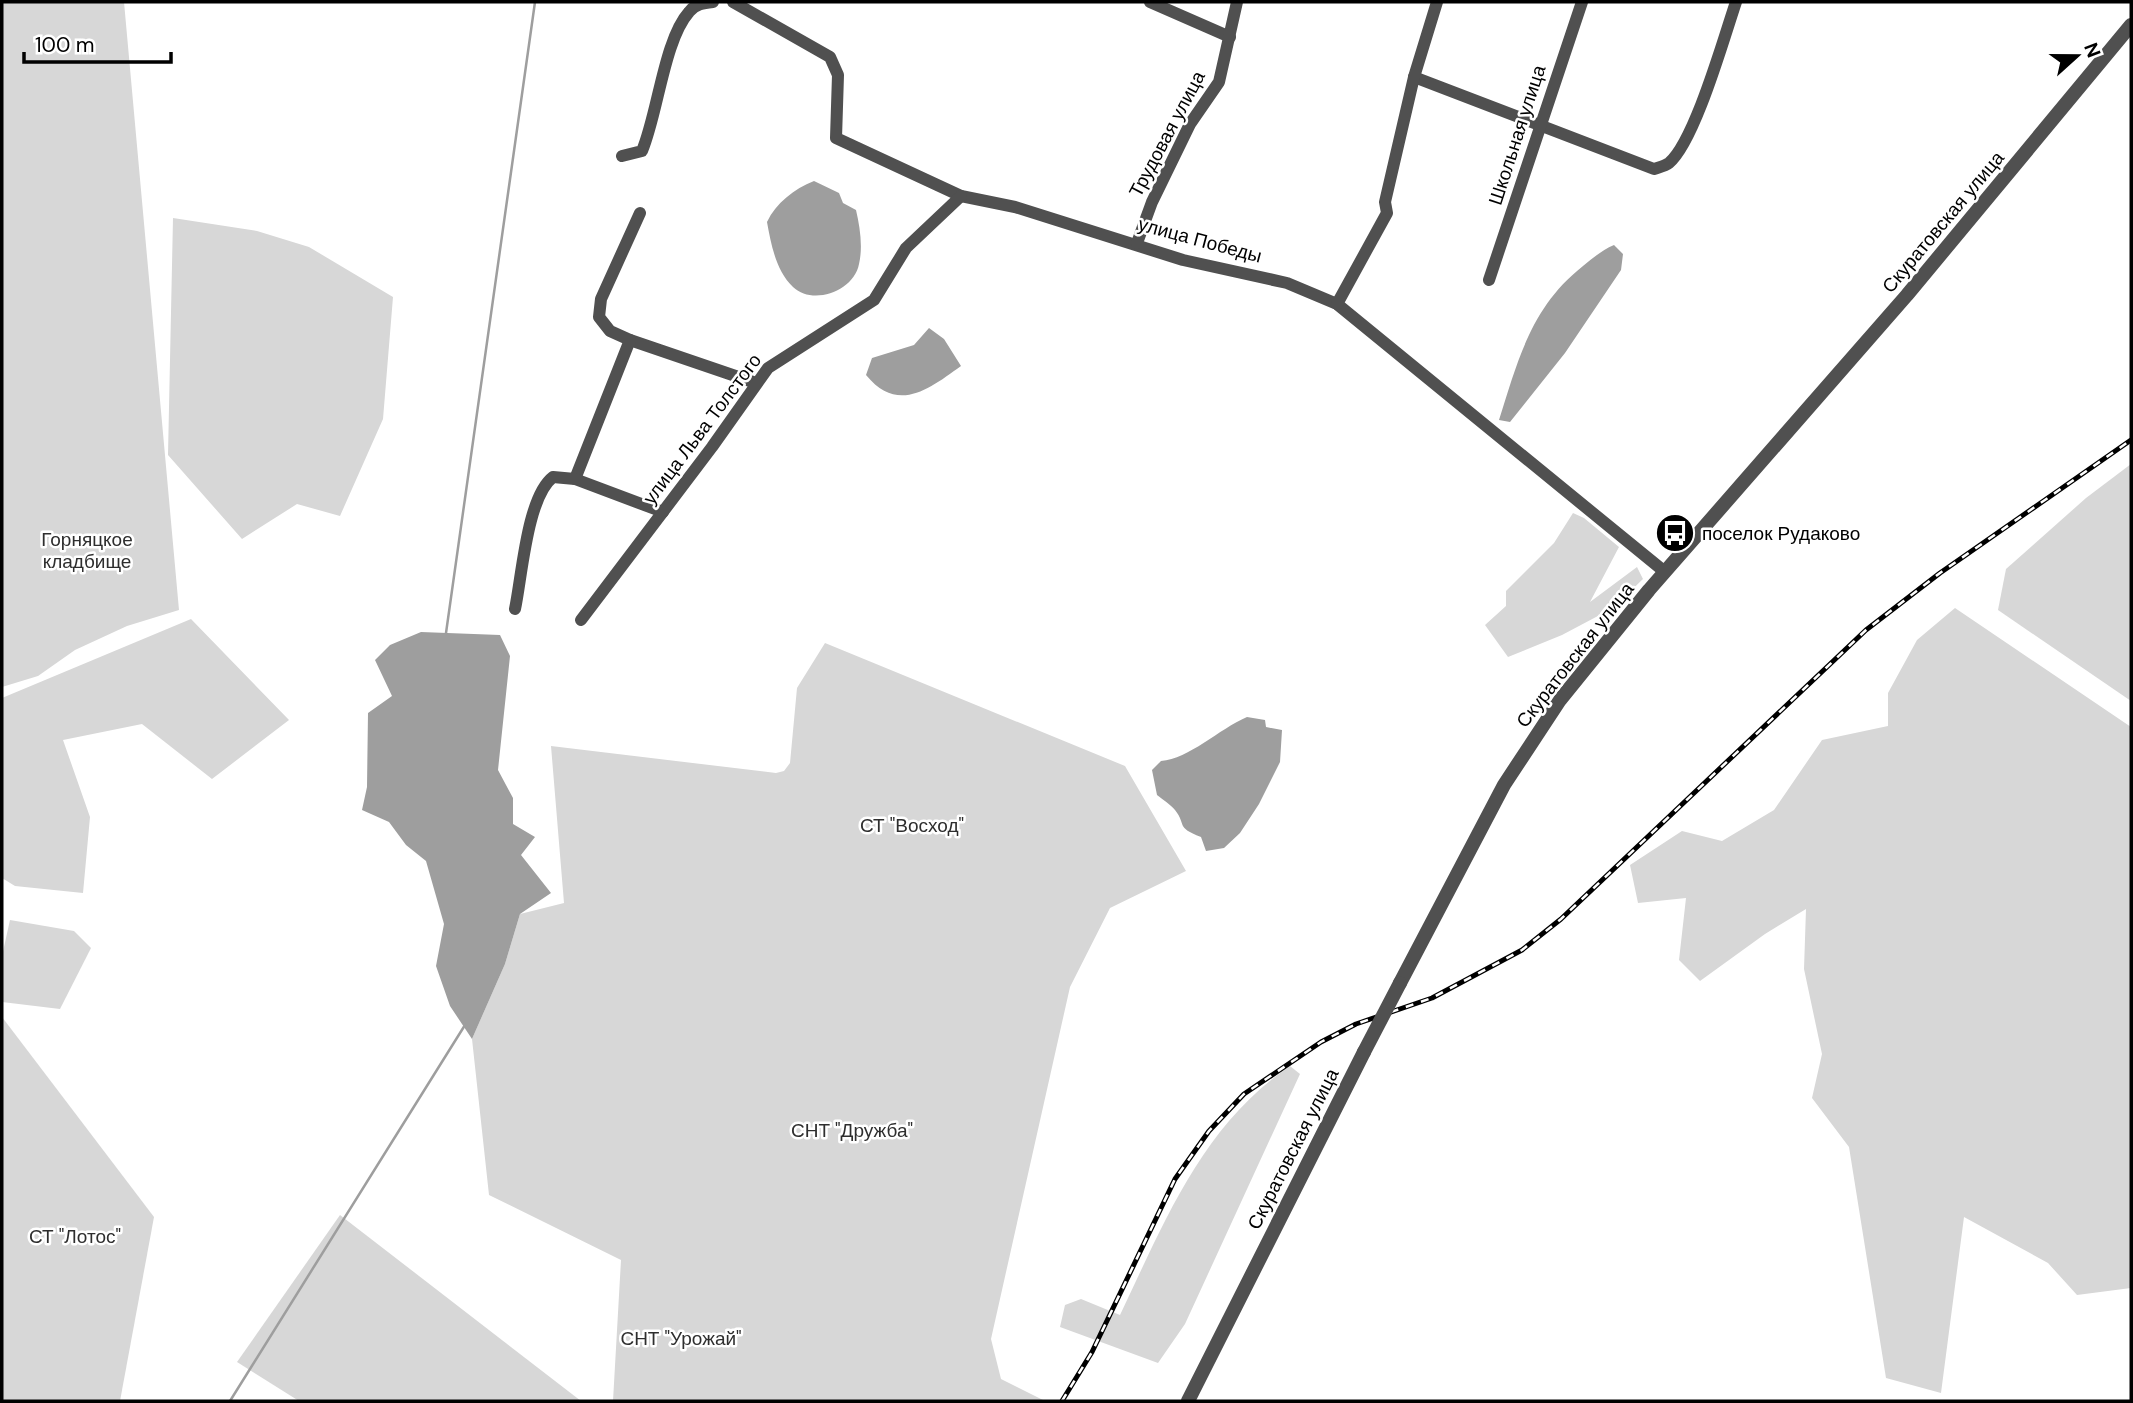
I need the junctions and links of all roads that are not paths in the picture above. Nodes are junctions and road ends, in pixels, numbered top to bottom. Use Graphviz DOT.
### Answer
graph roads {
  1 [pos="707,2"];
  2 [pos="733,2"];
  3 [pos="1150,2"];
  4 [pos="1237,2"];
  5 [pos="1437,2"];
  6 [pos="1582,2"];
  7 [pos="1736,2"];
  8 [pos="2131,25"];
  9 [pos="1230,37"];
  10 [pos="1414,77"];
  11 [pos="1541,124"];
  12 [pos="622,156"];
  13 [pos="961,197"];
  14 [pos="640,213"];
  15 [pos="1137,243"];
  16 [pos="1489,281"];
  17 [pos="1337,304"];
  18 [pos="630,340"];
  19 [pos="756,383"];
  20 [pos="575,479"];
  21 [pos="663,512"];
  22 [pos="1665,572"];
  23 [pos="515,609"];
  24 [pos="581,620"];
  25 [pos="1188,1401"];
  1 -- 12 [label="street"];
  2 -- 13 [label="street, улица Победы"];
  3 -- 9 [label="street"];
  4 -- 9 [label="street, Трудовая улица"];
  5 -- 10 [label="street"];
  6 -- 11 [label="street, Школьная улица"];
  7 -- 11 [label="street"];
  8 -- 22 [label="street, Скуратовская улица"];
  9 -- 15 [label="street, Трудовая улица"];
  10 -- 11 [label="street"];
  10 -- 17 [label="street"];
  11 -- 16 [label="street, Школьная улица"];
  13 -- 15 [label="street, улица Победы"];
  13 -- 19 [label="street, улица Льва Толстого"];
  14 -- 18 [label="street"];
  15 -- 17 [label="street, улица Победы"];
  17 -- 22 [label="street, улица Победы"];
  18 -- 19 [label="street"];
  18 -- 20 [label="street"];
  19 -- 21 [label="street, улица Льва Толстого"];
  20 -- 21 [label="street"];
  20 -- 23 [label="street"];
  21 -- 24 [label="street, улица Льва Толстого"];
  22 -- 25 [label="street, Скуратовская улица, bridge"];
}
